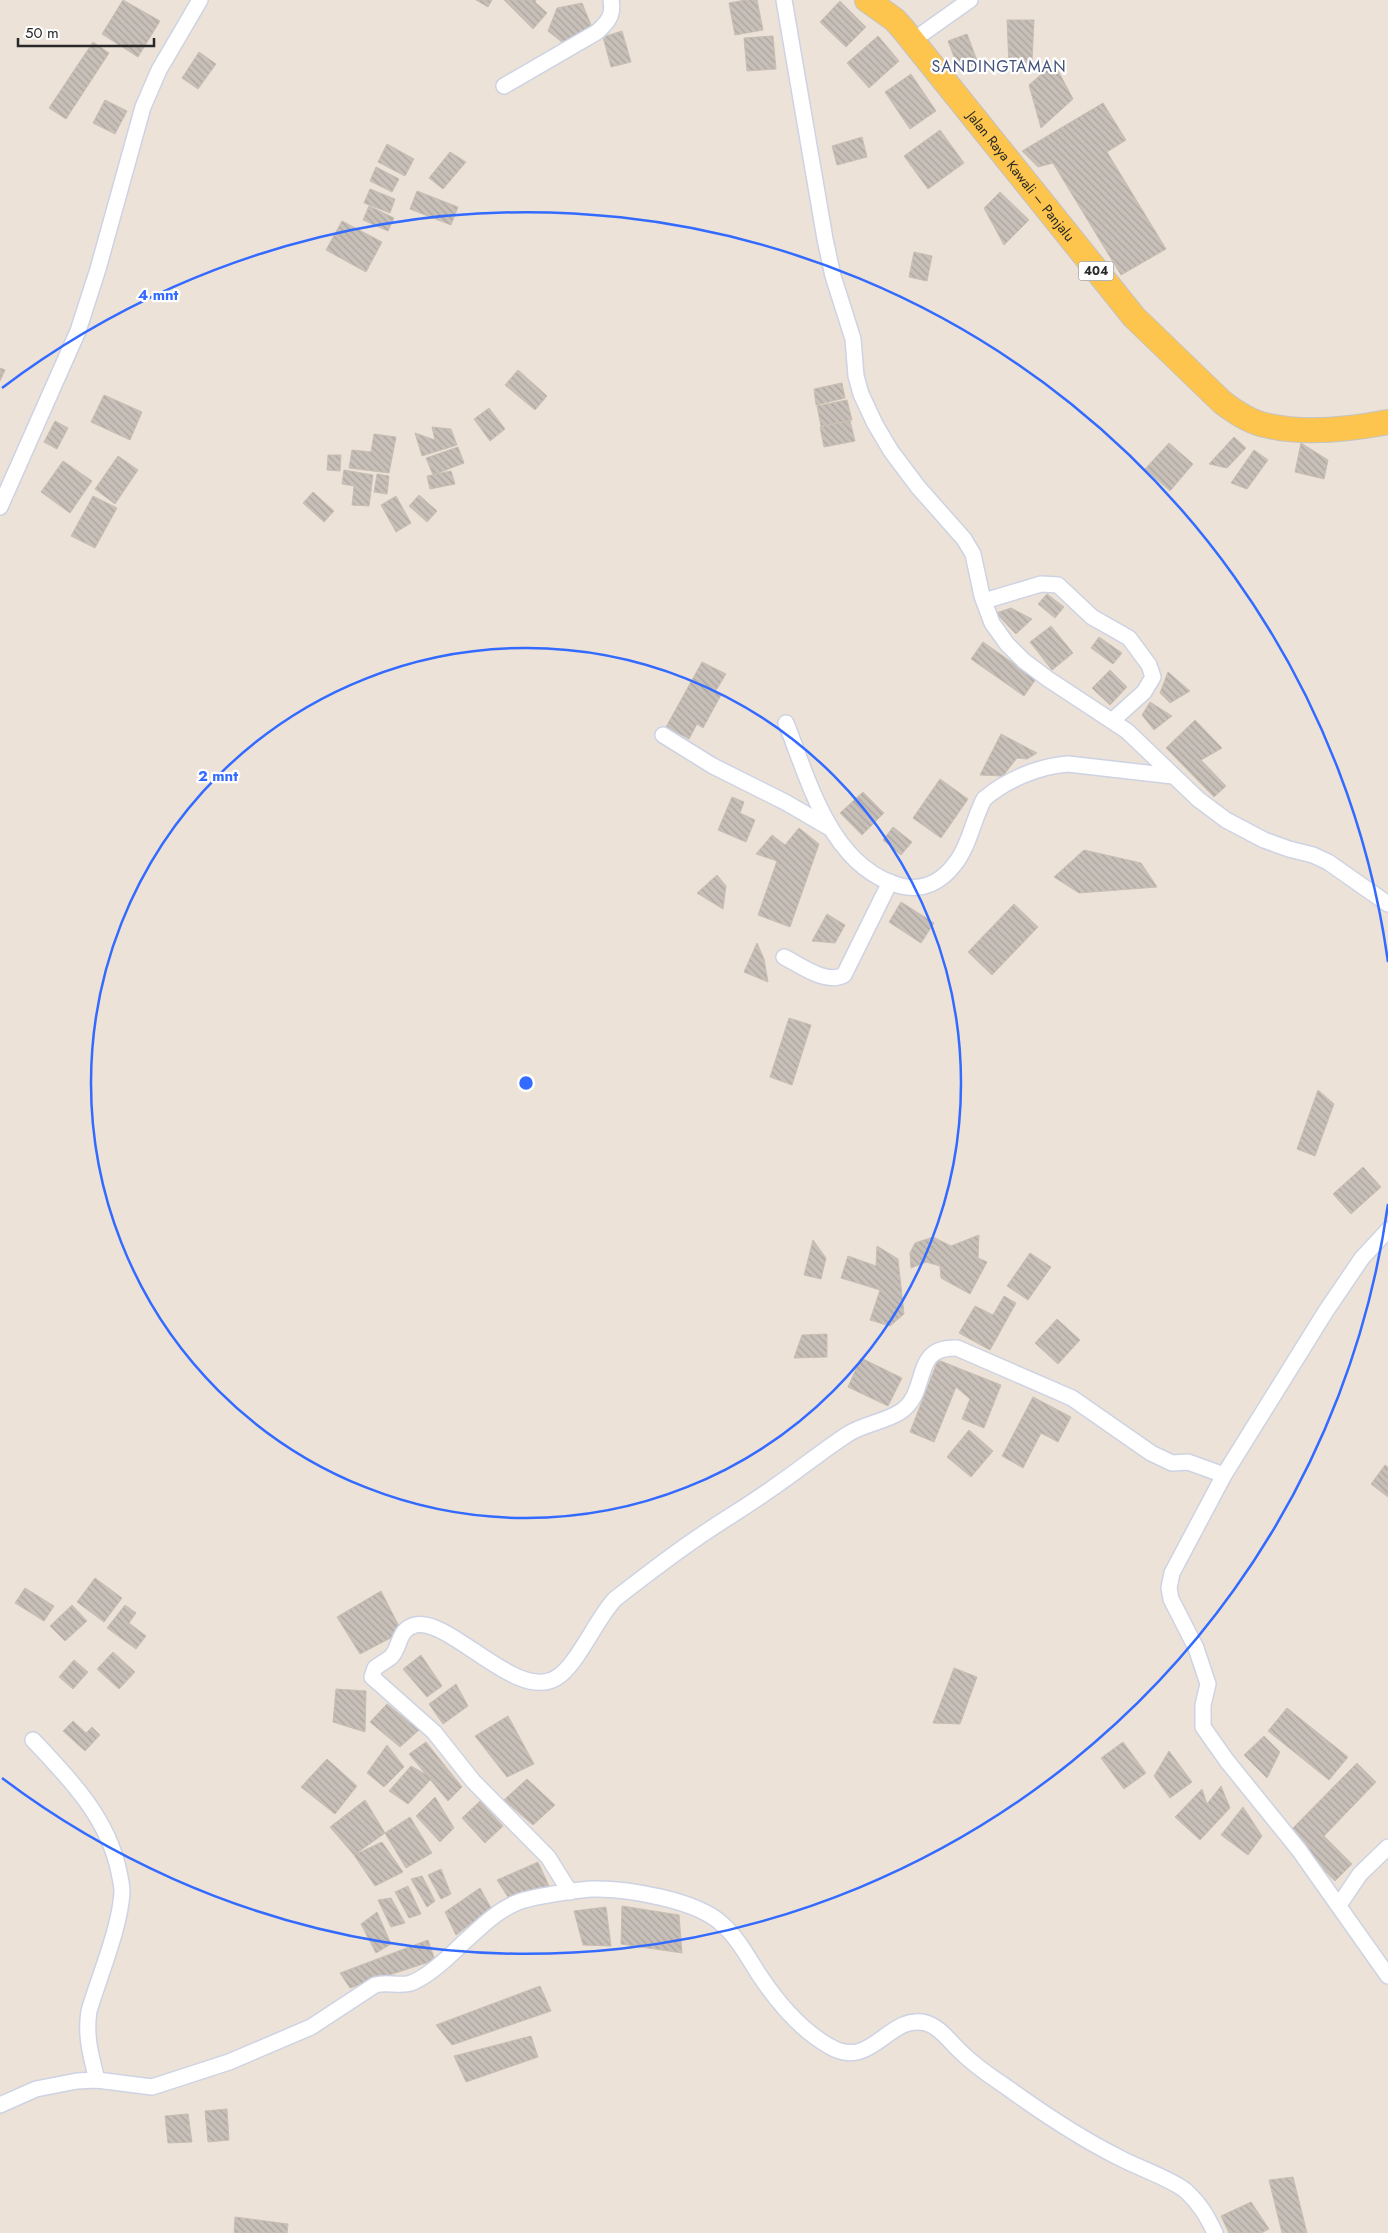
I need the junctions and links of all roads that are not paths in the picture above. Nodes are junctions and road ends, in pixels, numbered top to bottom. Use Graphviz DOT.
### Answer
graph roads {
  1 [pos="200,0"];
  2 [pos="610,0"];
  3 [pos="784,0"];
  4 [pos="867,0"];
  5 [pos="970,0"];
  6 [pos="912,41"];
  7 [pos="504,86"];
  8 [pos="1388,422"];
  9 [pos="0,507"];
  10 [pos="984,601"];
  11 [pos="1112,720"];
  12 [pos="786,723"];
  13 [pos="662,735"];
  14 [pos="1173,776"];
  15 [pos="830,828"];
  16 [pos="890,882"];
  17 [pos="1388,904"];
  18 [pos="784,957"];
  19 [pos="1388,1230"];
  20 [pos="1224,1475"];
  21 [pos="33,1740"];
  22 [pos="1388,1847"];
  23 [pos="570,1892"];
  24 [pos="1339,1905"];
  25 [pos="1388,1976"];
  26 [pos="97,2080"];
  27 [pos="0,2105"];
  28 [pos="1214,2233"];
  1 -- 9 [label="street"];
  2 -- 7 [label="street"];
  3 -- 10 [label="street"];
  4 -- 6 [label="main road, Jalan Raya Kawali – Panjalu / 404"];
  5 -- 6 [label="street"];
  6 -- 8 [label="main road, Jalan Raya Kawali – Panjalu / 404"];
  10 -- 11 [label="street"];
  10 -- 11 [label="street"];
  11 -- 14 [label="street"];
  12 -- 15 [label="street"];
  13 -- 15 [label="street"];
  14 -- 16 [label="street"];
  14 -- 17 [label="street"];
  15 -- 16 [label="street"];
  16 -- 18 [label="street"];
  19 -- 20 [label="street"];
  20 -- 23 [label="street"];
  20 -- 24 [label="street"];
  21 -- 26 [label="street"];
  22 -- 24 [label="street"];
  23 -- 26 [label="street"];
  23 -- 28 [label="street"];
  24 -- 25 [label="street"];
  26 -- 27 [label="street"];
}
